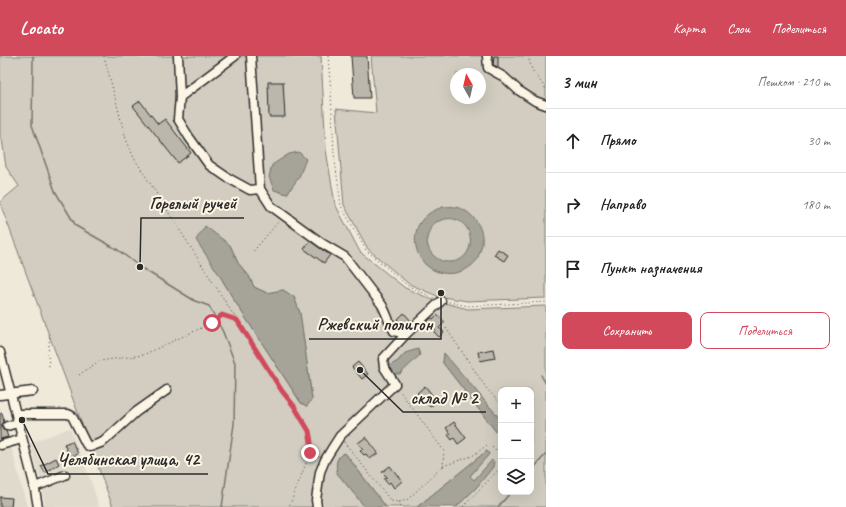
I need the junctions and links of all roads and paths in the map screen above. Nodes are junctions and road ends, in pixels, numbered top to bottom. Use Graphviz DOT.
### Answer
graph roads {
  1 [pos="104,56"];
  2 [pos="178,56"];
  3 [pos="235,56"];
  4 [pos="251,56"];
  5 [pos="328,56"];
  6 [pos="487,56"];
  7 [pos="528,56"];
  8 [pos="546,89"];
  9 [pos="180,97"];
  10 [pos="546,106"];
  11 [pos="260,189"];
  12 [pos="284,216"];
  13 [pos="251,254"];
  14 [pos="441,301"];
  15 [pos="546,302"];
  16 [pos="237,320"];
  17 [pos="446,328"];
  18 [pos="50,334"];
  19 [pos="406,334"];
  20 [pos="0,352"];
  21 [pos="48,366"];
  22 [pos="79,375"];
  23 [pos="395,384"];
  24 [pos="167,390"];
  25 [pos="33,391"];
  26 [pos="11,394"];
  27 [pos="0,395"];
  28 [pos="498,401"];
  29 [pos="16,414"];
  30 [pos="18,423"];
  31 [pos="7,426"];
  32 [pos="340,436"];
  33 [pos="22,439"];
  34 [pos="1,445"];
  35 [pos="310,453"];
  36 [pos="498,453"];
  37 [pos="325,460"];
  38 [pos="443,466"];
  39 [pos="498,470"];
  40 [pos="65,475"];
  41 [pos="34,487"];
  42 [pos="399,502"];
  43 [pos="38,507"];
  44 [pos="289,507"];
  45 [pos="317,507"];
  46 [pos="401,507"];
  47 [pos="463,507"];
  1 -- 16 [label="path"];
  2 -- 9 [label="street"];
  3 -- 9 [label="street"];
  4 -- 11 [label="street"];
  5 -- 14 [label="path"];
  6 -- 10 [label="street"];
  7 -- 8 [label="path"];
  9 -- 11 [label="street"];
  11 -- 12 [label="street"];
  12 -- 13 [label="path"];
  12 -- 19 [label="street"];
  14 -- 15 [label="path"];
  14 -- 19 [label="street"];
  16 -- 22 [label="path"];
  16 -- 35 [label="path"];
  17 -- 28 [label="path"];
  18 -- 21 [label="path"];
  19 -- 23 [label="street"];
  20 -- 26 [label="street"];
  23 -- 32 [label="street"];
  23 -- 38 [label="path"];
  24 -- 29 [label="street"];
  25 -- 26 [label="street"];
  26 -- 27 [label="street"];
  26 -- 29 [label="street"];
  29 -- 30 [label="street"];
  30 -- 31 [label="street"];
  30 -- 33 [label="street"];
  32 -- 37 [label="street"];
  32 -- 42 [label="path"];
  33 -- 34 [label="street"];
  33 -- 41 [label="street"];
  35 -- 37 [label="path"];
  35 -- 44 [label="path"];
  36 -- 38 [label="path"];
  37 -- 45 [label="street"];
  38 -- 42 [label="path"];
  39 -- 47 [label="path"];
  40 -- 41 [label="street"];
  41 -- 43 [label="street"];
  42 -- 46 [label="path"];
}
